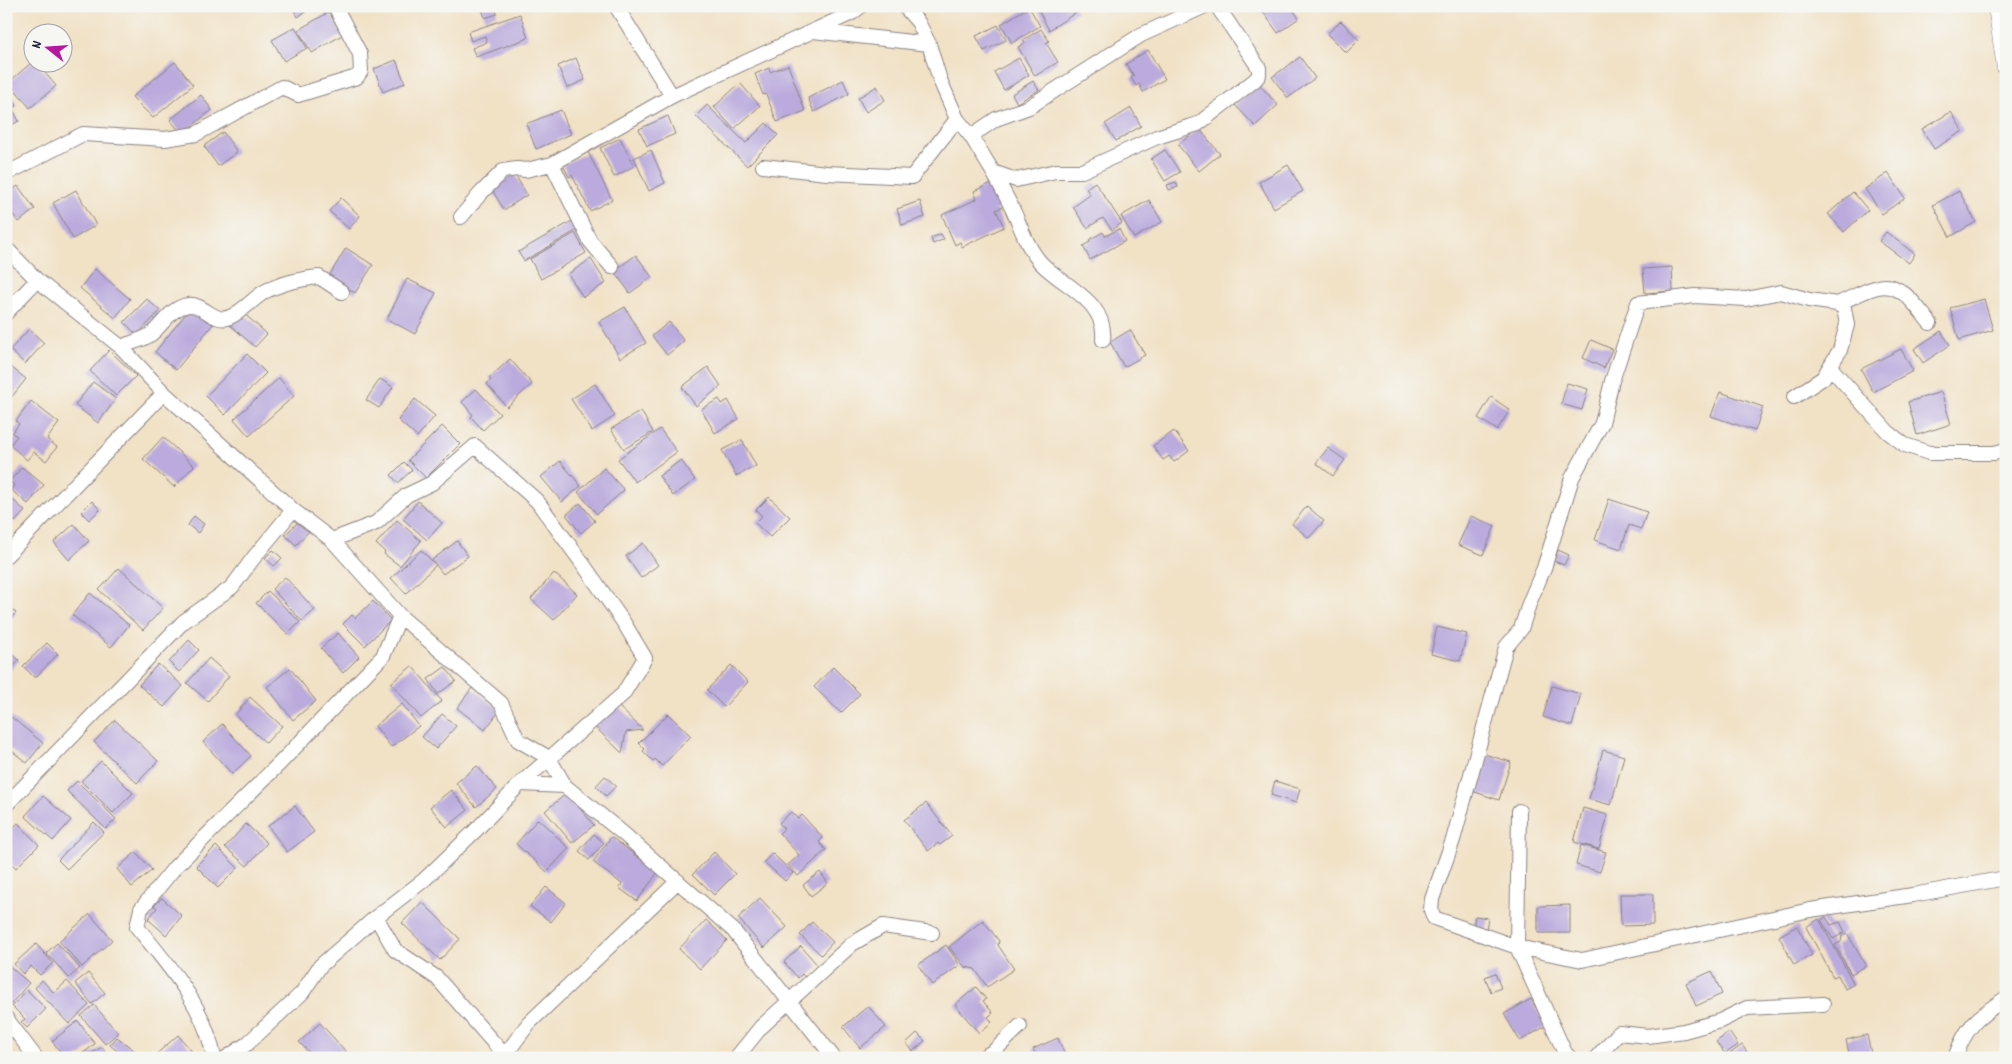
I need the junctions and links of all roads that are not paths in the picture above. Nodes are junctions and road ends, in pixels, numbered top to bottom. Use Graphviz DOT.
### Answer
graph roads {
  1 [pos="335,6"];
  2 [pos="616,6"];
  3 [pos="861,6"];
  4 [pos="904,6"];
  5 [pos="1204,6"];
  6 [pos="1217,6"];
  7 [pos="1997,6"];
  8 [pos="811,31"];
  9 [pos="929,44"];
  10 [pos="2006,68"];
  11 [pos="672,96"];
  12 [pos="957,119"];
  13 [pos="970,136"];
  14 [pos="552,164"];
  15 [pos="763,166"];
  16 [pos="992,172"];
  17 [pos="6,174"];
  18 [pos="460,218"];
  19 [pos="6,248"];
  20 [pos="612,266"];
  21 [pos="37,280"];
  22 [pos="342,292"];
  23 [pos="1837,304"];
  24 [pos="6,312"];
  25 [pos="1930,323"];
  26 [pos="1103,340"];
  27 [pos="122,347"];
  28 [pos="1830,367"];
  29 [pos="164,393"];
  30 [pos="1794,398"];
  31 [pos="2006,450"];
  32 [pos="293,510"];
  33 [pos="332,540"];
  34 [pos="6,556"];
  35 [pos="400,616"];
  36 [pos="549,758"];
  37 [pos="520,784"];
  38 [pos="565,786"];
  39 [pos="6,804"];
  40 [pos="1520,811"];
  41 [pos="2006,878"];
  42 [pos="678,881"];
  43 [pos="376,917"];
  44 [pos="932,933"];
  45 [pos="1517,947"];
  46 [pos="2006,998"];
  47 [pos="790,1000"];
  48 [pos="1823,1004"];
  49 [pos="6,1018"];
  50 [pos="1020,1026"];
  51 [pos="504,1057"];
  52 [pos="36,1058"];
  53 [pos="214,1058"];
  54 [pos="226,1058"];
  55 [pos="736,1058"];
  56 [pos="834,1058"];
  57 [pos="982,1058"];
  58 [pos="1570,1058"];
  59 [pos="1596,1058"];
  60 [pos="1955,1058"];
  1 -- 17 [label="street"];
  2 -- 11 [label="street"];
  3 -- 8 [label="street"];
  4 -- 9 [label="street"];
  5 -- 13 [label="street"];
  6 -- 16 [label="street"];
  7 -- 10 [label="street"];
  8 -- 9 [label="street"];
  8 -- 11 [label="street"];
  9 -- 12 [label="street"];
  11 -- 14 [label="street"];
  12 -- 13 [label="street"];
  12 -- 15 [label="street"];
  13 -- 16 [label="street"];
  14 -- 18 [label="street"];
  14 -- 20 [label="street"];
  16 -- 26 [label="street"];
  19 -- 21 [label="street"];
  21 -- 24 [label="street"];
  21 -- 27 [label="street"];
  22 -- 27 [label="street"];
  23 -- 25 [label="street"];
  23 -- 28 [label="street"];
  23 -- 45 [label="street"];
  27 -- 29 [label="street"];
  28 -- 30 [label="street"];
  28 -- 31 [label="street"];
  29 -- 32 [label="street"];
  29 -- 34 [label="street"];
  32 -- 33 [label="street"];
  32 -- 39 [label="street"];
  33 -- 35 [label="street"];
  33 -- 36 [label="street"];
  35 -- 36 [label="street"];
  35 -- 53 [label="street"];
  36 -- 37 [label="street"];
  36 -- 38 [label="street"];
  37 -- 38 [label="street"];
  37 -- 43 [label="street"];
  38 -- 42 [label="street"];
  40 -- 45 [label="street"];
  41 -- 45 [label="street"];
  42 -- 47 [label="street"];
  42 -- 51 [label="street"];
  43 -- 51 [label="street"];
  43 -- 54 [label="street"];
  44 -- 47 [label="street"];
  45 -- 58 [label="street"];
  46 -- 60 [label="street"];
  47 -- 55 [label="street"];
  47 -- 56 [label="street"];
  48 -- 59 [label="street"];
  49 -- 52 [label="street"];
  50 -- 57 [label="street"];
}
